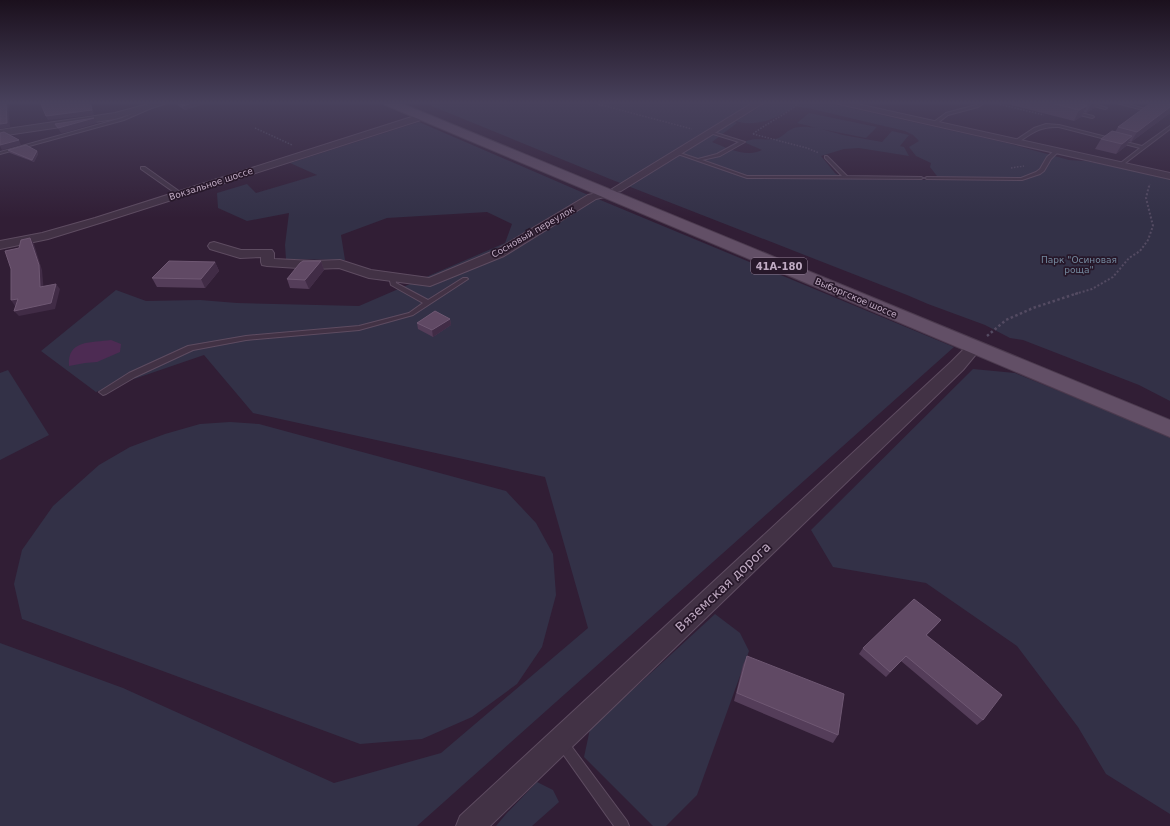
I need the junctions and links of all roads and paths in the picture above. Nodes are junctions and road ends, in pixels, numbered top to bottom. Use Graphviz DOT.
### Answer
graph roads {
  1 [pos="45,141"];
  2 [pos="282,141"];
  3 [pos="348,141"];
  4 [pos="481,141"];
  5 [pos="493,141"];
  6 [pos="698,141"];
  7 [pos="738,141"];
  8 [pos="778,141"];
  9 [pos="1008,141"];
  10 [pos="1117,141"];
  11 [pos="1153,141"];
  12 [pos="743,142"];
  13 [pos="1015,142"];
  14 [pos="1143,148"];
  15 [pos="1057,152"];
  16 [pos="0,153"];
  17 [pos="309,153"];
  18 [pos="677,153"];
  19 [pos="827,157"];
  20 [pos="697,159"];
  21 [pos="1120,166"];
  22 [pos="143,168"];
  23 [pos="1149,172"];
  24 [pos="1170,176"];
  25 [pos="846,178"];
  26 [pos="921,178"];
  27 [pos="927,178"];
  28 [pos="611,192"];
  29 [pos="180,194"];
  30 [pos="0,245"];
  31 [pos="214,246"];
  32 [pos="392,277"];
  33 [pos="464,279"];
  34 [pos="428,303"];
  35 [pos="992,332"];
  36 [pos="974,347"];
  37 [pos="103,392"];
  38 [pos="1170,417"];
  39 [pos="1170,429"];
  40 [pos="560,741"];
  41 [pos="470,826"];
  42 [pos="622,826"];
  1 -- 16 [label="lane"];
  2 -- 17 [label="path"];
  3 -- 17 [label="street, Вокзальное шоссе"];
  4 -- 28 [label="main road, Выборгское шоссе / 41А-180"];
  5 -- 28 [label="main road, Выборгское шоссе / 41А-180"];
  6 -- 18 [label="street, Сосновый переулок"];
  7 -- 12 [label="lane"];
  8 -- 19 [label="path"];
  9 -- 13 [label="street"];
  10 -- 14 [label="lane"];
  11 -- 14 [label="lane"];
  12 -- 20 [label="lane"];
  13 -- 15 [label="street"];
  14 -- 21 [label="lane"];
  15 -- 21 [label="street"];
  15 -- 27 [label="lane"];
  17 -- 29 [label="street, Вокзальное шоссе"];
  18 -- 20 [label="lane"];
  18 -- 28 [label="street, Сосновый переулок"];
  19 -- 25 [label="lane"];
  20 -- 25 [label="lane"];
  21 -- 23 [label="street"];
  22 -- 29 [label="lane"];
  23 -- 24 [label="street"];
  23 -- 35 [label="path"];
  25 -- 26 [label="lane"];
  28 -- 32 [label="street, Сосновый переулок"];
  28 -- 36 [label="main road, Выборгское шоссе / 41А-180"];
  28 -- 38 [label="main road, Выборгское шоссе / 41А-180"];
  29 -- 30 [label="street, Вокзальное шоссе"];
  31 -- 32 [label="street, Сосновый переулок"];
  32 -- 34 [label="lane"];
  33 -- 34 [label="lane"];
  34 -- 37 [label="lane"];
  36 -- 39 [label="main road, Выборгское шоссе / 41А-180"];
  36 -- 40 [label="street, Вяземская дорога"];
  40 -- 41 [label="street, Вяземская дорога"];
  40 -- 42 [label="lane"];
}
